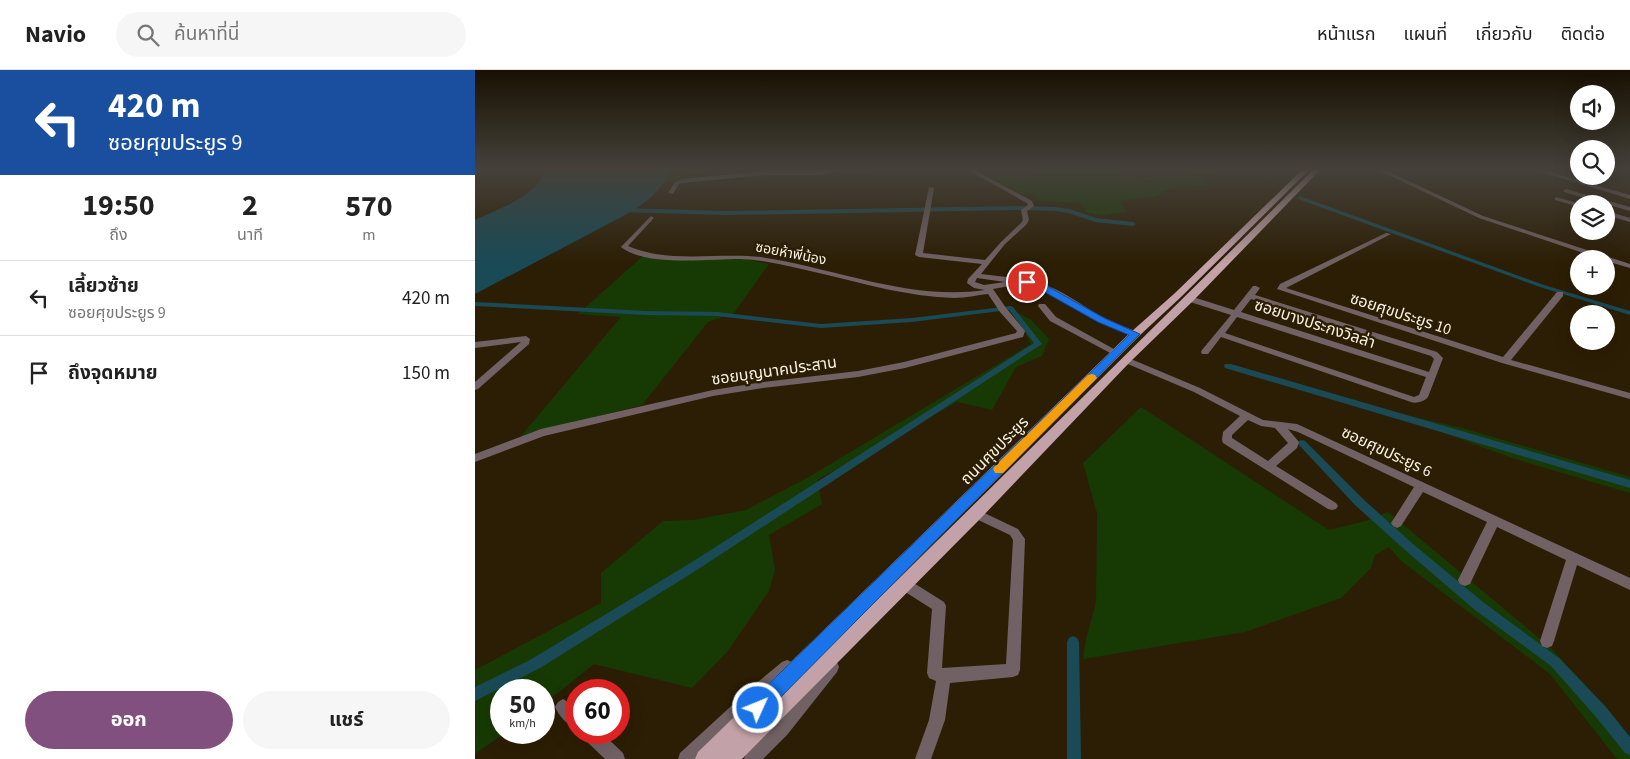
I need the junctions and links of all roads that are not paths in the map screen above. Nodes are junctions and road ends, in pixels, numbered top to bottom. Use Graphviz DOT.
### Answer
graph roads {
  1 [pos="929,200"];
  2 [pos="1027,200"];
  3 [pos="1277,200"];
  4 [pos="1285,200"];
  5 [pos="1445,200"];
  6 [pos="1600,200"];
  7 [pos="1630,209"];
  8 [pos="1615,216"];
  9 [pos="651,218"];
  10 [pos="1630,220"];
  11 [pos="1388,234"];
  12 [pos="987,262"];
  13 [pos="1630,266"];
  14 [pos="1038,269"];
  15 [pos="976,276"];
  16 [pos="1008,282"];
  17 [pos="1256,288"];
  18 [pos="989,289"];
  19 [pos="1559,294"];
  20 [pos="1250,296"];
  21 [pos="1184,297"];
  22 [pos="1042,306"];
  23 [pos="1236,314"];
  24 [pos="1135,334"];
  25 [pos="1220,334"];
  26 [pos="475,345"];
  27 [pos="1205,352"];
  28 [pos="1121,356"];
  29 [pos="1505,361"];
  30 [pos="1431,376"];
  31 [pos="475,387"];
  32 [pos="1630,396"];
  33 [pos="1246,416"];
  34 [pos="1278,425"];
  35 [pos="475,458"];
  36 [pos="1269,466"];
  37 [pos="1421,485"];
  38 [pos="1332,506"];
  39 [pos="976,514"];
  40 [pos="1494,520"];
  41 [pos="1397,523"];
  42 [pos="1573,558"];
  43 [pos="1465,580"];
  44 [pos="904,584"];
  45 [pos="1630,584"];
  46 [pos="863,605"];
  47 [pos="875,614"];
  48 [pos="1547,641"];
  49 [pos="944,676"];
  50 [pos="601,744"];
  51 [pos="617,759"];
  52 [pos="687,759"];
  53 [pos="705,759"];
  54 [pos="728,759"];
  55 [pos="752,759"];
  56 [pos="923,759"];
  1 -- 12 [label="street"];
  2 -- 12 [label="street"];
  3 -- 21 [label="main road, ถนนศุขประยูร"];
  4 -- 21 [label="main road, ถนนศุขประยูร"];
  5 -- 13 [label="street"];
  6 -- 7 [label="street"];
  8 -- 10 [label="street"];
  9 -- 18 [label="street, ซอยห้าพี่น้อง"];
  11 -- 29 [label="street, ซอยศุขประยูร 10"];
  12 -- 15 [label="street"];
  14 -- 16 [label="street"];
  15 -- 16 [label="street"];
  15 -- 18 [label="street"];
  16 -- 18 [label="street"];
  16 -- 24 [label="street"];
  17 -- 20 [label="street"];
  18 -- 35 [label="street, ซอยบุญนาคประสาน"];
  19 -- 29 [label="street"];
  20 -- 23 [label="street"];
  20 -- 30 [label="street"];
  21 -- 23 [label="street, ซอยบางประกงวิลล่า"];
  21 -- 24 [label="main road, ถนนศุขประยูร"];
  21 -- 28 [label="main road, ถนนศุขประยูร"];
  22 -- 28 [label="street, ซอยศุขประยูร 6"];
  23 -- 25 [label="street"];
  23 -- 30 [label="street, ซอยบางประกงวิลล่า"];
  24 -- 28 [label="main road, ถนนศุขประยูร"];
  25 -- 27 [label="street"];
  25 -- 30 [label="street"];
  26 -- 31 [label="street"];
  28 -- 33 [label="street, ซอยศุขประยูร 6"];
  28 -- 39 [label="main road, ถนนศุขประยูร"];
  28 -- 46 [label="main road, ถนนศุขประยูร"];
  29 -- 32 [label="street, ซอยศุขประยูร 10"];
  33 -- 34 [label="street, ซอยศุขประยูร 6"];
  33 -- 36 [label="street"];
  34 -- 36 [label="street"];
  34 -- 37 [label="street, ซอยศุขประยูร 6"];
  36 -- 38 [label="street"];
  37 -- 40 [label="street, ซอยศุขประยูร 6"];
  37 -- 41 [label="street"];
  39 -- 44 [label="main road, ถนนศุขประยูร"];
  39 -- 49 [label="street"];
  40 -- 42 [label="street, ซอยศุขประยูร 6"];
  40 -- 43 [label="street"];
  42 -- 45 [label="street, ซอยศุขประยูร 6"];
  42 -- 48 [label="street"];
  44 -- 47 [label="main road, ถนนศุขประยูร"];
  44 -- 49 [label="street"];
  46 -- 52 [label="street"];
  46 -- 53 [label="main road, ถนนศุขประยูร"];
  47 -- 54 [label="main road, ถนนศุขประยูร"];
  47 -- 55 [label="street"];
  49 -- 56 [label="street"];
  50 -- 51 [label="street"];
}
